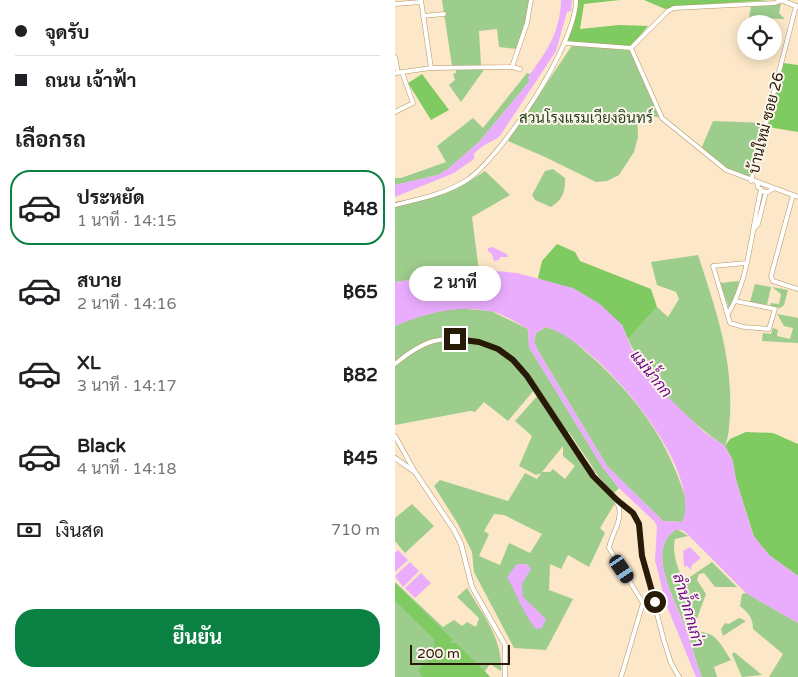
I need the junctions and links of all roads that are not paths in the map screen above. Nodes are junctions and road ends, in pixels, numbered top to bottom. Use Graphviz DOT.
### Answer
graph roads {
  1 [pos="531,0"];
  2 [pos="576,0"];
  3 [pos="782,0"];
  4 [pos="421,1"];
  5 [pos="395,4"];
  6 [pos="797,7"];
  7 [pos="444,14"];
  8 [pos="423,16"];
  9 [pos="564,43"];
  10 [pos="631,48"];
  11 [pos="395,56"];
  12 [pos="512,67"];
  13 [pos="431,68"];
  14 [pos="519,69"];
  15 [pos="399,73"];
  16 [pos="395,112"];
  17 [pos="751,181"];
  18 [pos="757,182"];
  19 [pos="774,188"];
  20 [pos="761,190"];
  21 [pos="766,192"];
  22 [pos="796,196"];
  23 [pos="395,205"];
  24 [pos="753,230"];
  25 [pos="746,263"];
  26 [pos="798,289"];
  27 [pos="735,301"];
  28 [pos="729,312"];
  29 [pos="395,364"];
  30 [pos="395,436"];
  31 [pos="395,458"];
  32 [pos="415,472"];
  33 [pos="617,500"];
  34 [pos="505,677"];
  35 [pos="621,677"];
  36 [pos="679,677"];
  1 -- 12 [label="street"];
  2 -- 9 [label="street"];
  3 -- 6 [label="street"];
  3 -- 10 [label="street"];
  4 -- 5 [label="street"];
  4 -- 8 [label="street"];
  6 -- 17 [label="street, บ้านใหม่ ซอย 26"];
  7 -- 8 [label="street"];
  8 -- 13 [label="street"];
  9 -- 10 [label="street"];
  9 -- 23 [label="street"];
  10 -- 17 [label="street"];
  11 -- 15 [label="street"];
  12 -- 13 [label="street"];
  12 -- 14 [label="street"];
  13 -- 15 [label="street"];
  15 -- 16 [label="street"];
  17 -- 18 [label="street"];
  18 -- 19 [label="street"];
  18 -- 20 [label="street"];
  19 -- 21 [label="street"];
  19 -- 22 [label="street"];
  20 -- 21 [label="street"];
  20 -- 24 [label="street"];
  21 -- 24 [label="street"];
  22 -- 26 [label="street"];
  24 -- 25 [label="street"];
  25 -- 27 [label="street"];
  25 -- 28 [label="street"];
  27 -- 28 [label="street"];
  27 -- 28 [label="street"];
  29 -- 33 [label="street"];
  30 -- 32 [label="street"];
  31 -- 32 [label="street"];
  32 -- 34 [label="street"];
  33 -- 35 [label="street"];
  33 -- 36 [label="street"];
}
